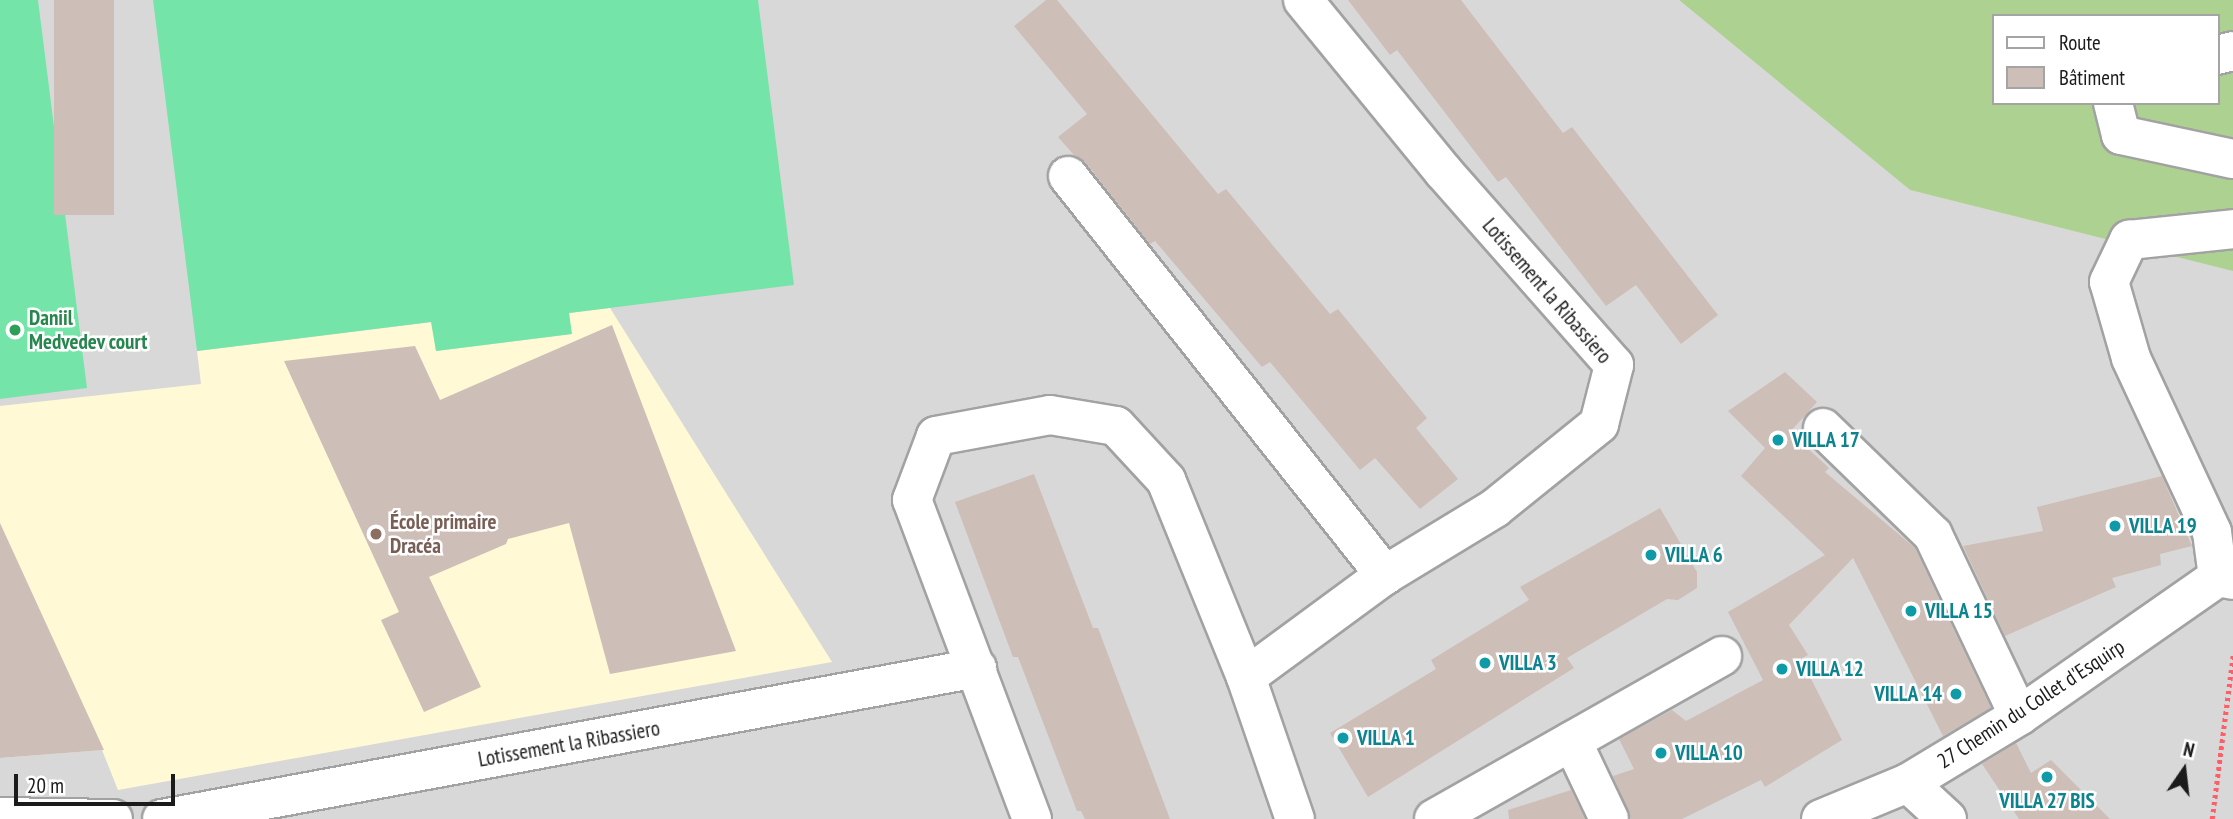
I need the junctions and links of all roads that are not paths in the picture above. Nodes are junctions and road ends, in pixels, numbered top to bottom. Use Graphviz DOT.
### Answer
graph roads {
  1 [pos="1303,0"];
  2 [pos="2114,105"];
  3 [pos="2233,159"];
  4 [pos="1068,176"];
  5 [pos="2233,229"];
  6 [pos="1824,428"];
  7 [pos="1385,575"];
  8 [pos="2225,579"];
  9 [pos="1722,656"];
  10 [pos="976,668"];
  11 [pos="1246,677"];
  12 [pos="2019,716"];
  13 [pos="1572,741"];
  14 [pos="1908,783"];
  15 [pos="1845,814"];
  16 [pos="5,817"];
  17 [pos="113,819"];
  18 [pos="162,819"];
  19 [pos="1032,819"];
  20 [pos="1295,819"];
  21 [pos="1433,819"];
  22 [pos="1609,819"];
  23 [pos="1947,819"];
  1 -- 7 [label="street, Lotissement la Ribassiero"];
  2 -- 3 [label="street"];
  4 -- 7 [label="street"];
  5 -- 8 [label="street"];
  6 -- 12 [label="street"];
  7 -- 11 [label="street, Lotissement la Ribassiero"];
  8 -- 12 [label="street, 27 Chemin du Collet d'Esquirp"];
  9 -- 13 [label="street"];
  10 -- 11 [label="street"];
  10 -- 18 [label="street, Lotissement la Ribassiero"];
  10 -- 19 [label="street"];
  11 -- 20 [label="street"];
  12 -- 14 [label="street, 27 Chemin du Collet d'Esquirp"];
  13 -- 21 [label="street"];
  13 -- 22 [label="street"];
  14 -- 15 [label="street, 27 Chemin du Collet d'Esquirp"];
  14 -- 23 [label="street"];
  16 -- 17 [label="street"];
}
